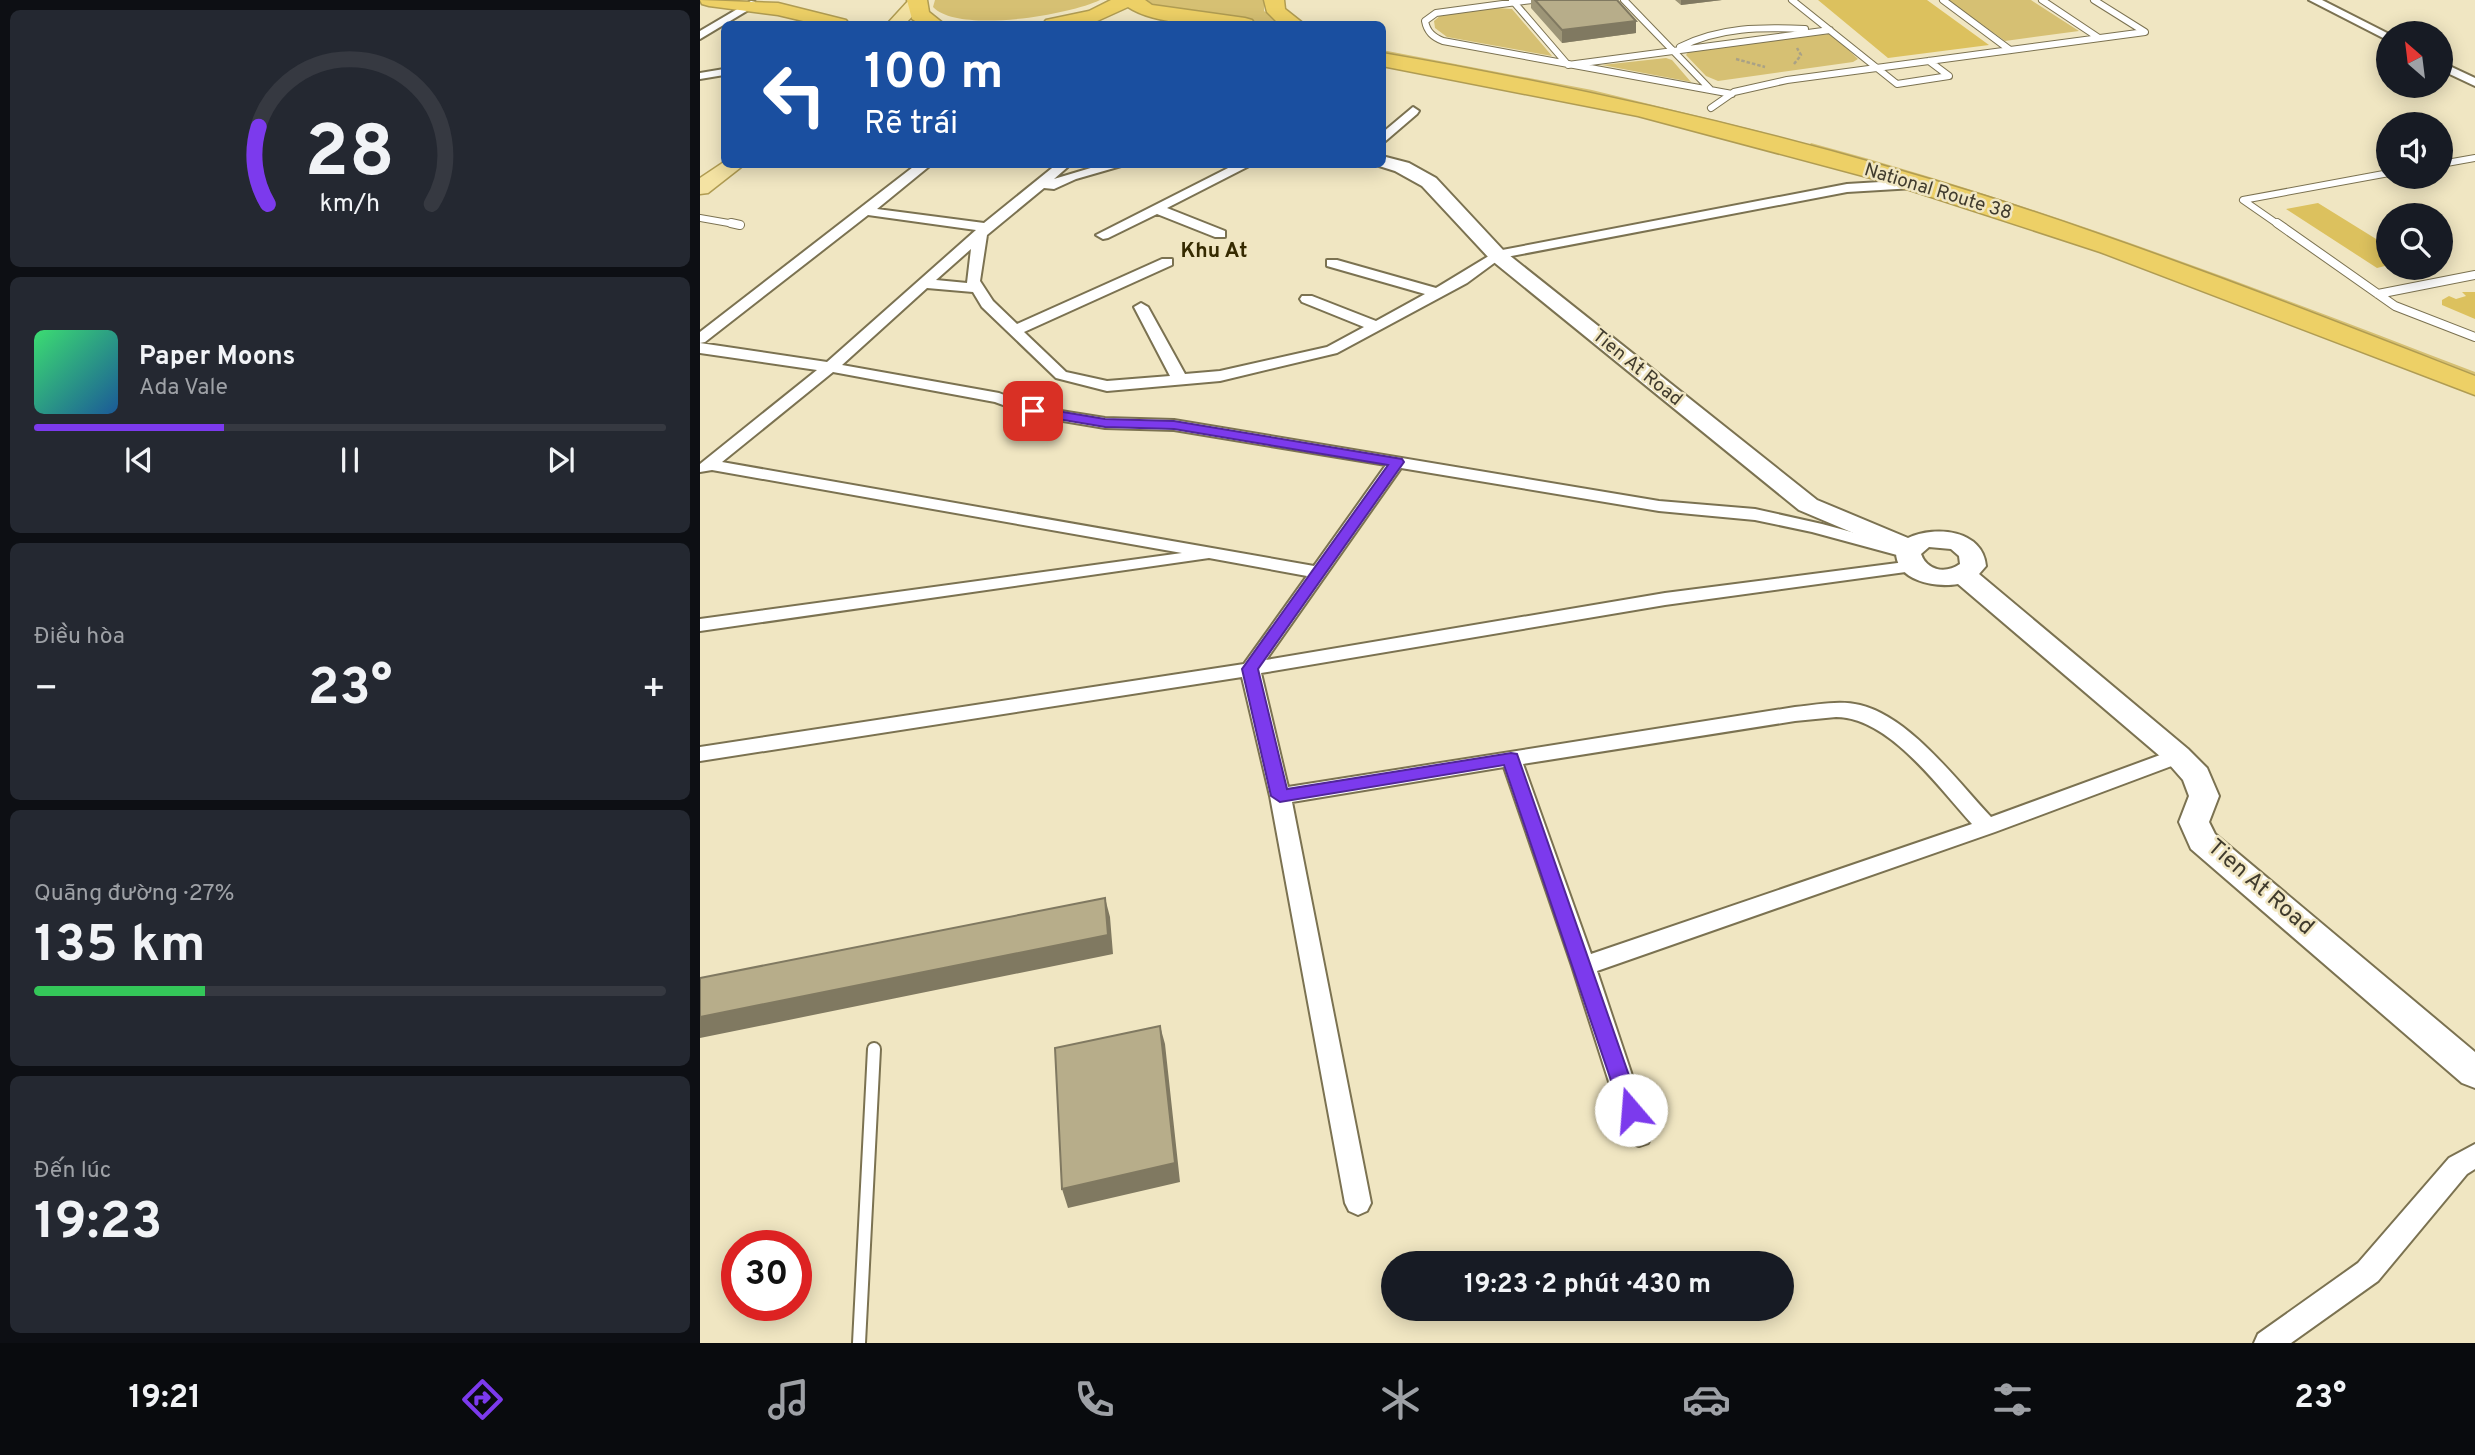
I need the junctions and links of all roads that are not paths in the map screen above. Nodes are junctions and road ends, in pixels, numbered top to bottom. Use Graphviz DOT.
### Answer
graph roads {
  1 [pos="709,0"];
  2 [pos="1129,0"];
  3 [pos="1273,0"];
  4 [pos="1532,0"];
  5 [pos="1624,0"];
  6 [pos="1793,0"];
  7 [pos="1943,0"];
  8 [pos="2042,0"];
  9 [pos="2094,0"];
  10 [pos="2314,0"];
  11 [pos="917,1"];
  12 [pos="1513,1"];
  13 [pos="751,4"];
  14 [pos="724,21"];
  15 [pos="820,21"];
  16 [pos="900,21"];
  17 [pos="929,21"];
  18 [pos="1070,21"];
  19 [pos="1224,21"];
  20 [pos="1290,21"];
  21 [pos="721,23"];
  22 [pos="1830,30"];
  23 [pos="2376,31"];
  24 [pos="700,36"];
  25 [pos="2099,38"];
  26 [pos="1386,44"];
  27 [pos="2010,50"];
  28 [pos="1673,51"];
  29 [pos="1386,60"];
  30 [pos="1929,61"];
  31 [pos="1568,65"];
  32 [pos="1877,68"];
  33 [pos="721,72"];
  34 [pos="2454,72"];
  35 [pos="700,76"];
  36 [pos="2475,83"];
  37 [pos="1718,98"];
  38 [pos="1413,111"];
  39 [pos="1386,136"];
  40 [pos="1786,138"];
  41 [pos="2475,158"];
  42 [pos="1386,162"];
  43 [pos="2453,162"];
  44 [pos="728,168"];
  45 [pos="921,168"];
  46 [pos="1060,168"];
  47 [pos="1105,168"];
  48 [pos="1239,168"];
  49 [pos="2376,175"];
  50 [pos="1913,184"];
  51 [pos="700,188"];
  52 [pos="1026,197"];
  53 [pos="1157,209"];
  54 [pos="864,211"];
  55 [pos="700,218"];
  56 [pos="740,225"];
  57 [pos="983,230"];
  58 [pos="1220,234"];
  59 [pos="1103,235"];
  60 [pos="1497,255"];
  61 [pos="1167,262"];
  62 [pos="1332,263"];
  63 [pos="2475,275"];
  64 [pos="923,283"];
  65 [pos="975,288"];
  66 [pos="1438,293"];
  67 [pos="2378,294"];
  68 [pos="1307,299"];
  69 [pos="1141,307"];
  70 [pos="1376,327"];
  71 [pos="1014,331"];
  72 [pos="2475,337"];
  73 [pos="700,339"];
  74 [pos="700,348"];
  75 [pos="2475,360"];
  76 [pos="830,367"];
  77 [pos="1180,380"];
  78 [pos="2475,386"];
  79 [pos="1397,462"];
  80 [pos="705,468"];
  81 [pos="1220,554"];
  82 [pos="1911,556"];
  83 [pos="1318,572"];
  84 [pos="1964,575"];
  85 [pos="700,625"];
  86 [pos="1250,669"];
  87 [pos="700,754"];
  88 [pos="2178,756"];
  89 [pos="1511,759"];
  90 [pos="1280,796"];
  91 [pos="1987,827"];
  92 [pos="1584,965"];
  93 [pos="874,1049"];
  94 [pos="2475,1073"];
  95 [pos="1639,1135"];
  96 [pos="2475,1156"];
  97 [pos="1358,1203"];
  98 [pos="859,1343"];
  99 [pos="2268,1343"];
  1 -- 13 [label="highway"];
  2 -- 18 [label="highway"];
  2 -- 19 [label="highway"];
  3 -- 20 [label="highway"];
  4 -- 12 [label="lane"];
  5 -- 28 [label="lane"];
  6 -- 22 [label="lane"];
  7 -- 27 [label="lane"];
  8 -- 25 [label="lane"];
  9 -- 25 [label="lane"];
  10 -- 23 [label="street"];
  11 -- 16 [label="main road"];
  11 -- 17 [label="highway"];
  12 -- 31 [label="lane"];
  12 -- 31 [label="lane"];
  13 -- 14 [label="street"];
  13 -- 15 [label="highway"];
  21 -- 24 [label="street"];
  22 -- 28 [label="lane"];
  22 -- 28 [label="lane"];
  22 -- 32 [label="lane"];
  25 -- 27 [label="lane"];
  26 -- 37 [label="highway, National Route 38"];
  27 -- 30 [label="lane"];
  28 -- 31 [label="lane"];
  28 -- 37 [label="lane"];
  29 -- 40 [label="highway, National Route 38"];
  30 -- 32 [label="lane"];
  30 -- 32 [label="lane"];
  31 -- 37 [label="lane"];
  32 -- 37 [label="lane"];
  33 -- 35 [label="street"];
  34 -- 36 [label="street"];
  37 -- 40 [label="highway, National Route 38"];
  38 -- 39 [label="street"];
  40 -- 50 [label="highway, National Route 38"];
  40 -- 75 [label="highway, National Route 38"];
  41 -- 43 [label="lane"];
  42 -- 60 [label="street, Tien At Road"];
  44 -- 51 [label="main road"];
  45 -- 54 [label="street"];
  46 -- 52 [label="street"];
  47 -- 52 [label="street"];
  48 -- 53 [label="street"];
  49 -- 67 [label="lane"];
  50 -- 60 [label="street"];
  50 -- 78 [label="highway, National Route 38"];
  52 -- 57 [label="street"];
  53 -- 58 [label="street"];
  53 -- 59 [label="street"];
  54 -- 57 [label="street"];
  54 -- 73 [label="street"];
  55 -- 56 [label="lane"];
  57 -- 64 [label="street"];
  57 -- 65 [label="street"];
  60 -- 66 [label="street"];
  60 -- 82 [label="street, Tien At Road"];
  61 -- 71 [label="street"];
  62 -- 66 [label="street"];
  63 -- 67 [label="lane"];
  64 -- 65 [label="street"];
  64 -- 76 [label="street"];
  65 -- 71 [label="street"];
  66 -- 70 [label="street"];
  67 -- 72 [label="lane"];
  68 -- 70 [label="street"];
  69 -- 77 [label="street"];
  70 -- 77 [label="street"];
  71 -- 77 [label="street"];
  74 -- 76 [label="street"];
  76 -- 79 [label="street"];
  76 -- 80 [label="street"];
  79 -- 82 [label="street"];
  79 -- 83 [label="street"];
  80 -- 81 [label="street"];
  81 -- 83 [label="street"];
  81 -- 85 [label="street"];
  82 -- 84 [label="street, Tien At Road"];
  82 -- 84 [label="street"];
  82 -- 86 [label="street"];
  83 -- 86 [label="street"];
  84 -- 88 [label="street, Tien At Road"];
  86 -- 87 [label="street"];
  86 -- 90 [label="street"];
  88 -- 91 [label="street"];
  88 -- 94 [label="street, Tien At Road"];
  89 -- 90 [label="street"];
  89 -- 91 [label="street"];
  89 -- 92 [label="street"];
  90 -- 97 [label="street"];
  91 -- 92 [label="street"];
  92 -- 95 [label="street"];
  93 -- 98 [label="lane"];
  96 -- 99 [label="street"];
}
